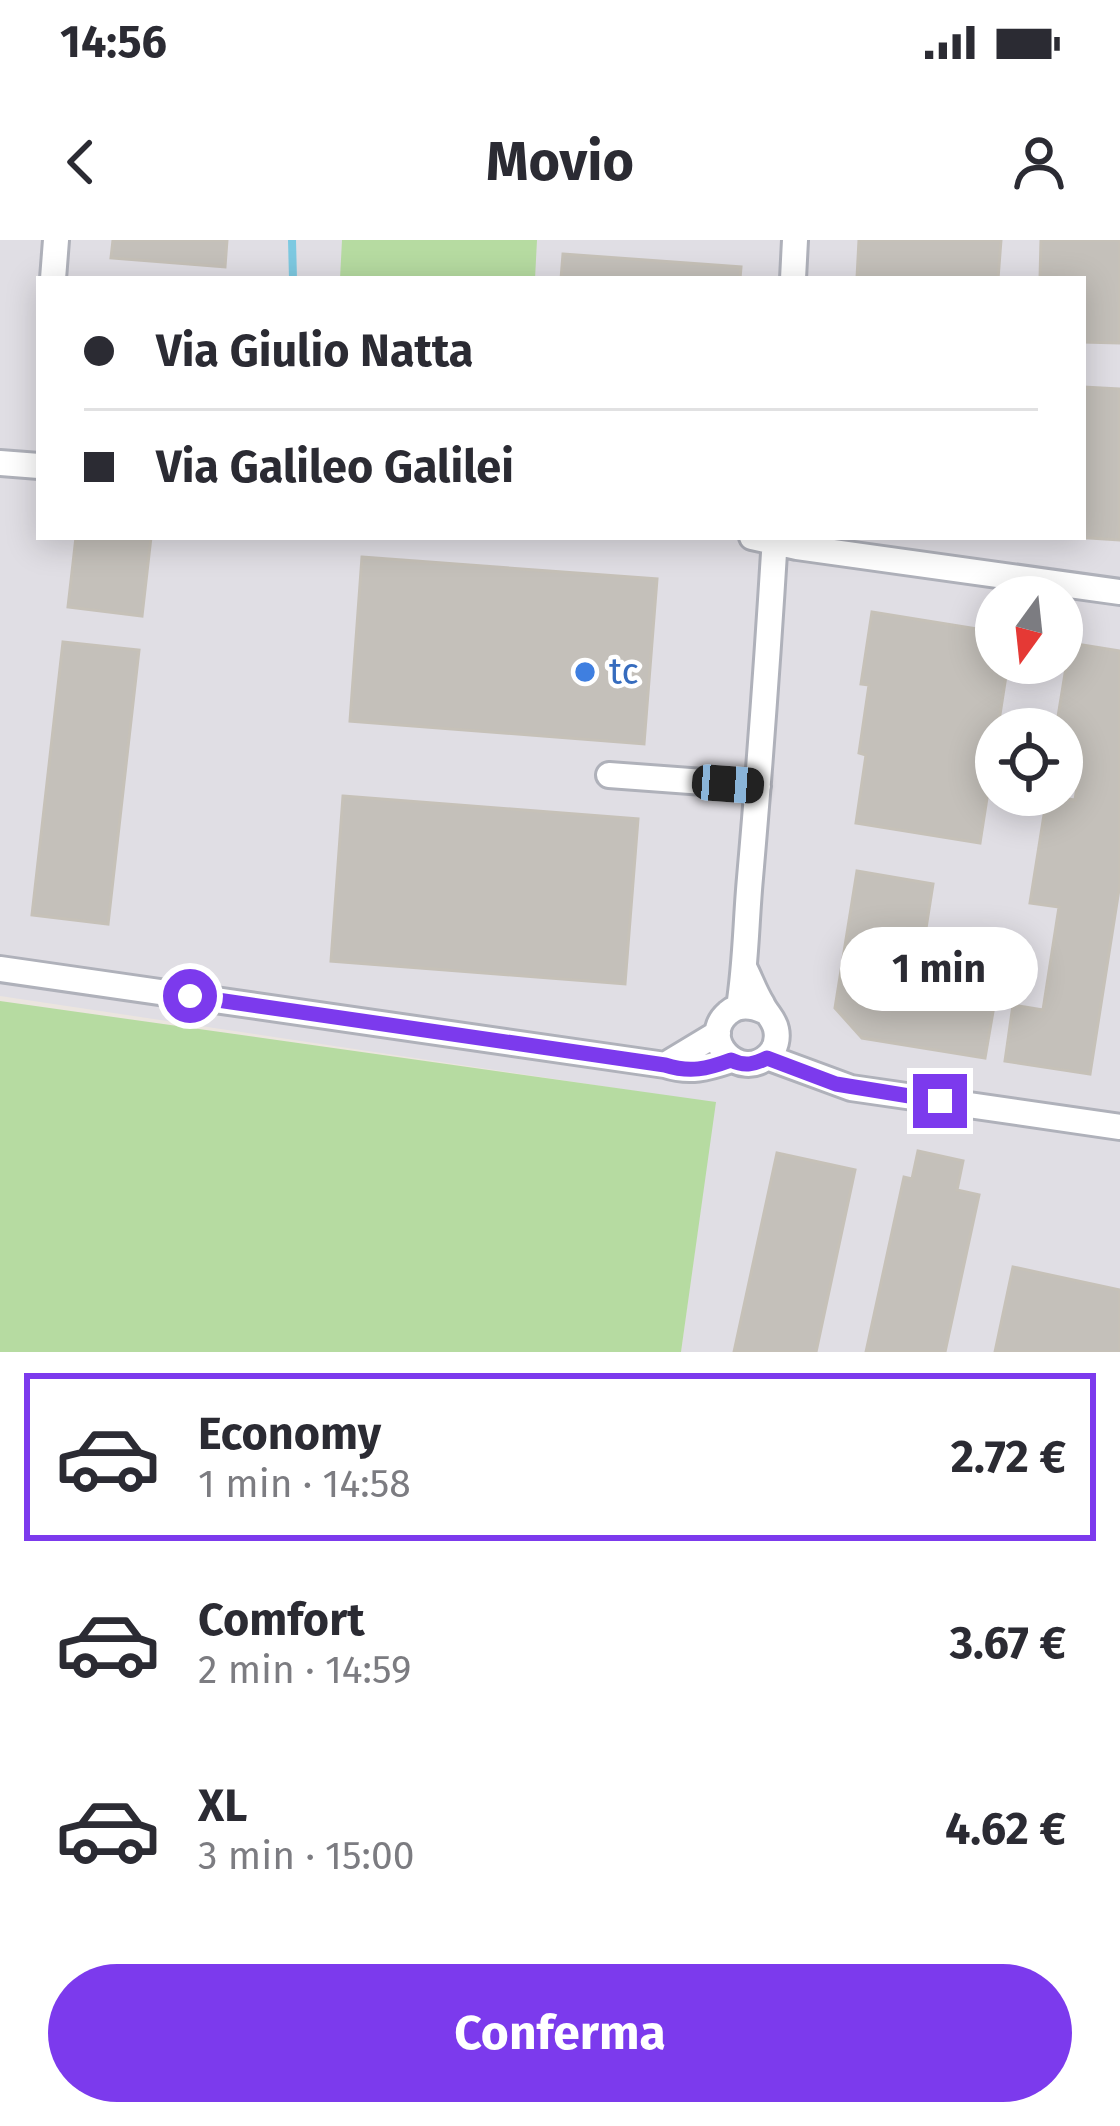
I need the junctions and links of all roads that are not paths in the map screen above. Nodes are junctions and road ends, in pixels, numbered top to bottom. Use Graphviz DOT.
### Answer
graph roads {
  1 [pos="56,240"];
  2 [pos="795,240"];
  3 [pos="53,276"];
  4 [pos="793,276"];
  5 [pos="0,463"];
  6 [pos="36,466"];
  7 [pos="767,540"];
  8 [pos="774,540"];
  9 [pos="1120,592"];
  10 [pos="609,775"];
  11 [pos="758,786"];
  12 [pos="0,969"];
  13 [pos="752,1009"];
  14 [pos="718,1033"];
  15 [pos="772,1051"];
  16 [pos="731,1060"];
  17 [pos="665,1065"];
  18 [pos="1120,1127"];
  1 -- 3 [label="street"];
  2 -- 4 [label="street"];
  5 -- 6 [label="street"];
  7 -- 11 [label="street"];
  8 -- 9 [label="street"];
  10 -- 11 [label="street"];
  11 -- 13 [label="street"];
  12 -- 17 [label="street"];
  13 -- 14 [label="street"];
  13 -- 15 [label="street"];
  14 -- 16 [label="street"];
  14 -- 17 [label="street"];
  15 -- 16 [label="street"];
  15 -- 18 [label="street"];
  16 -- 17 [label="street"];
}
